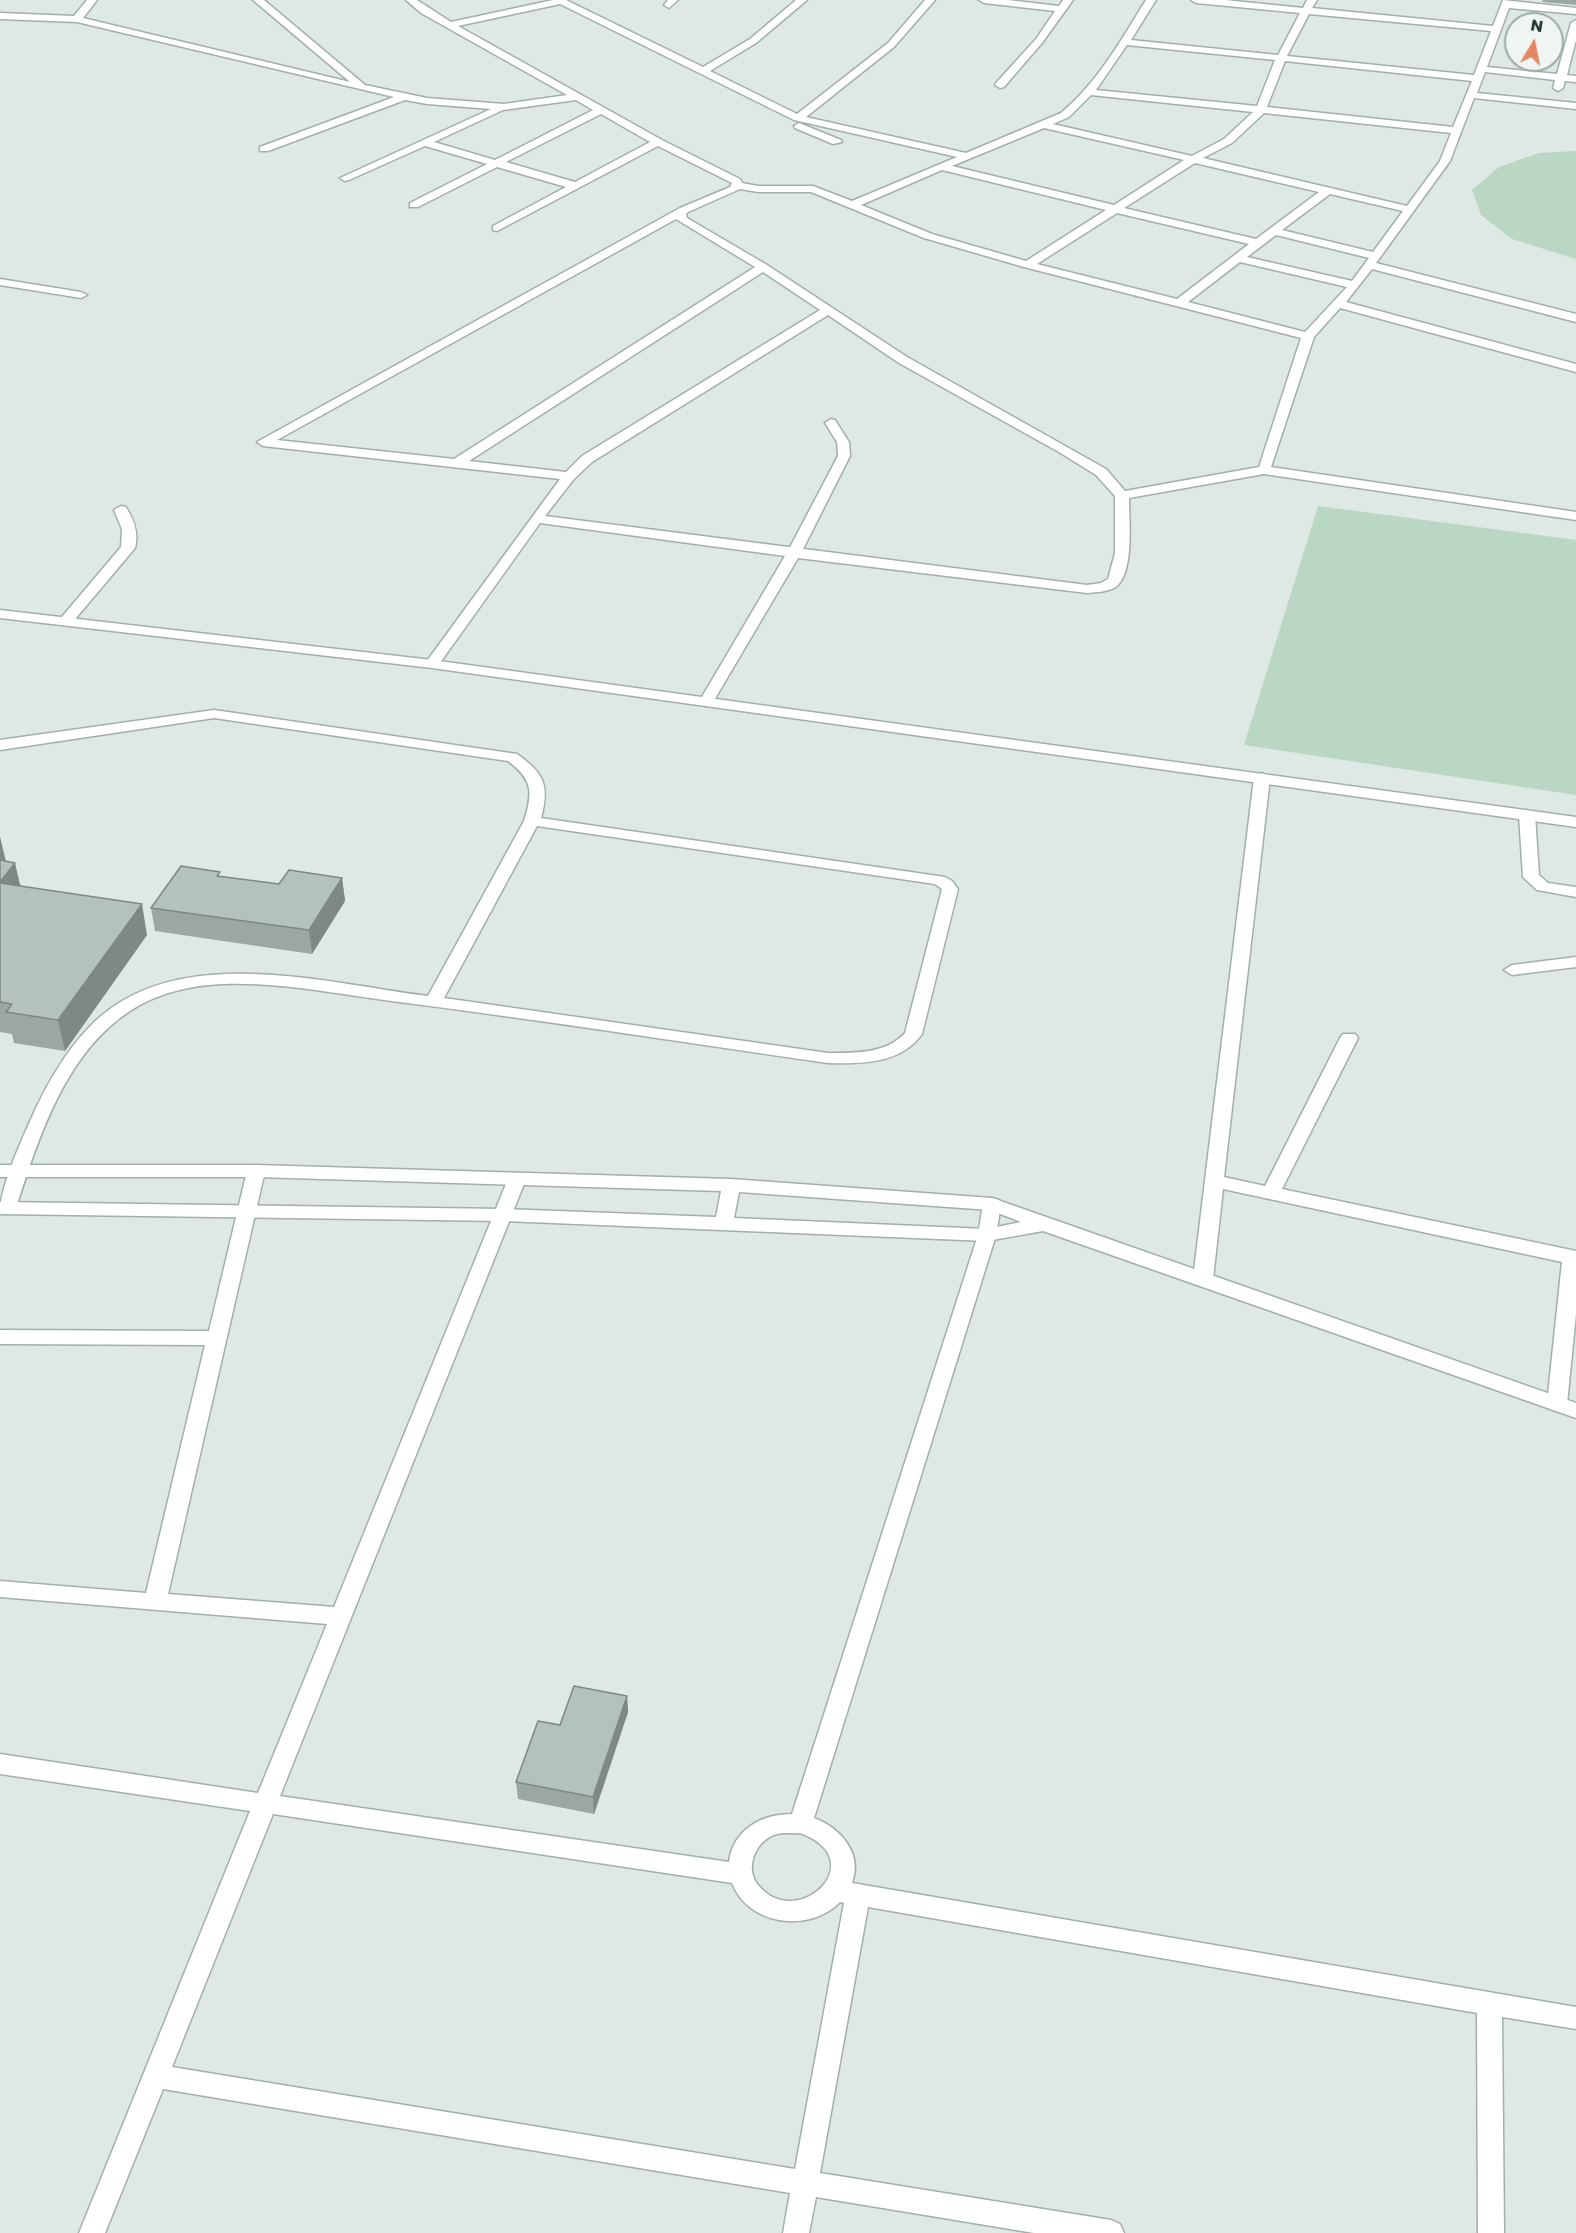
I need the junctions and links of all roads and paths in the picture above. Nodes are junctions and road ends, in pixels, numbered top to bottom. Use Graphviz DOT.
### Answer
graph roads {
  1 [pos="92,0"];
  2 [pos="258,0"];
  3 [pos="411,0"];
  4 [pos="562,0"];
  5 [pos="802,0"];
  6 [pos="930,0"];
  7 [pos="984,0"];
  8 [pos="1151,0"];
  9 [pos="1196,0"];
  10 [pos="1312,0"];
  11 [pos="1507,3"];
  12 [pos="1065,4"];
  13 [pos="1306,11"];
  14 [pos="1576,11"];
  15 [pos="0,16"];
  16 [pos="77,19"];
  17 [pos="450,25"];
  18 [pos="1498,29"];
  19 [pos="1575,29"];
  20 [pos="1125,42"];
  21 [pos="1571,55"];
  22 [pos="1281,58"];
  23 [pos="703,71"];
  24 [pos="1479,74"];
  25 [pos="1560,77"];
  26 [pos="1576,79"];
  27 [pos="1000,85"];
  28 [pos="364,88"];
  29 [pos="1088,92"];
  30 [pos="1470,95"];
  31 [pos="403,97"];
  32 [pos="578,97"];
  33 [pos="1554,104"];
  34 [pos="1576,106"];
  35 [pos="504,107"];
  36 [pos="601,110"];
  37 [pos="1261,110"];
  38 [pos="800,119"];
  39 [pos="1042,124"];
  40 [pos="1456,130"];
  41 [pos="423,142"];
  42 [pos="658,142"];
  43 [pos="837,142"];
  44 [pos="264,149"];
  45 [pos="967,156"];
  46 [pos="1193,159"];
  47 [pos="496,163"];
  48 [pos="941,167"];
  49 [pos="345,178"];
  50 [pos="738,185"];
  51 [pos="576,186"];
  52 [pos="1327,191"];
  53 [pos="414,205"];
  54 [pos="851,205"];
  55 [pos="1114,208"];
  56 [pos="1408,209"];
  57 [pos="680,213"];
  58 [pos="497,228"];
  59 [pos="1273,231"];
  60 [pos="1257,243"];
  61 [pos="1238,258"];
  62 [pos="1373,261"];
  63 [pos="1028,265"];
  64 [pos="763,267"];
  65 [pos="0,282"];
  66 [pos="1355,285"];
  67 [pos="81,295"];
  68 [pos="1179,303"];
  69 [pos="1339,304"];
  70 [pos="828,310"];
  71 [pos="1576,318"];
  72 [pos="1308,336"];
  73 [pos="1576,368"];
  74 [pos="831,423"];
  75 [pos="456,464"];
  76 [pos="1264,470"];
  77 [pos="568,476"];
  78 [pos="1122,495"];
  79 [pos="121,510"];
  80 [pos="1576,516"];
  81 [pos="536,519"];
  82 [pos="794,554"];
  83 [pos="0,614"];
  84 [pos="66,621"];
  85 [pos="432,663"];
  86 [pos="706,702"];
  87 [pos="0,746"];
  88 [pos="1262,778"];
  89 [pos="1527,815"];
  90 [pos="532,821"];
  91 [pos="1576,822"];
  92 [pos="1576,892"];
  93 [pos="1576,962"];
  94 [pos="1512,970"];
  95 [pos="434,1001"];
  96 [pos="1349,1038"];
  97 [pos="9,1171"];
  98 [pos="256,1171"];
  99 [pos="517,1179"];
  100 [pos="1215,1181"];
  101 [pos="731,1185"];
  102 [pos="1271,1193"];
  103 [pos="992,1204"];
  104 [pos="4,1208"];
  105 [pos="245,1211"];
  106 [pos="504,1215"];
  107 [pos="724,1224"];
  108 [pos="1044,1224"];
  109 [pos="987,1235"];
  110 [pos="1574,1257"];
  111 [pos="1203,1279"];
  112 [pos="0,1337"];
  113 [pos="216,1338"];
  114 [pos="1557,1404"];
  115 [pos="1576,1411"];
  116 [pos="0,1589"];
  117 [pos="155,1602"];
  118 [pos="340,1616"];
  119 [pos="0,1764"];
  120 [pos="263,1803"];
  121 [pos="801,1823"];
  122 [pos="739,1874"];
  123 [pos="847,1893"];
  124 [pos="1489,2004"];
  125 [pos="1576,2018"];
  126 [pos="155,2076"];
  127 [pos="806,2181"];
  128 [pos="92,2233"];
  129 [pos="796,2233"];
  130 [pos="1112,2233"];
  131 [pos="1491,2233"];
  1 -- 16 [label="street"];
  2 -- 28 [label="street"];
  3 -- 17 [label="street"];
  4 -- 17 [label="street"];
  4 -- 23 [label="street"];
  5 -- 23 [label="street"];
  6 -- 38 [label="street"];
  7 -- 12 [label="street"];
  8 -- 20 [label="street"];
  9 -- 13 [label="street"];
  10 -- 13 [label="street"];
  11 -- 14 [label="street"];
  11 -- 18 [label="street"];
  12 -- 27 [label="street"];
  13 -- 18 [label="street"];
  13 -- 22 [label="street"];
  15 -- 16 [label="street"];
  16 -- 28 [label="street"];
  17 -- 32 [label="street"];
  18 -- 24 [label="street"];
  19 -- 21 [label="street"];
  20 -- 22 [label="street"];
  20 -- 29 [label="street"];
  21 -- 25 [label="street"];
  22 -- 24 [label="street"];
  22 -- 37 [label="street"];
  23 -- 38 [label="street"];
  24 -- 25 [label="street"];
  24 -- 30 [label="street"];
  25 -- 26 [label="street"];
  25 -- 33 [label="street"];
  28 -- 31 [label="street"];
  29 -- 37 [label="street"];
  29 -- 39 [label="street"];
  30 -- 33 [label="street"];
  30 -- 40 [label="street"];
  31 -- 35 [label="street"];
  31 -- 44 [label="street"];
  32 -- 35 [label="street"];
  32 -- 36 [label="street"];
  33 -- 34 [label="street"];
  35 -- 41 [label="street"];
  36 -- 42 [label="street"];
  36 -- 47 [label="street"];
  37 -- 40 [label="street"];
  37 -- 46 [label="street"];
  38 -- 43 [label="street"];
  38 -- 45 [label="street"];
  39 -- 45 [label="street"];
  39 -- 46 [label="street"];
  40 -- 56 [label="street"];
  41 -- 47 [label="street"];
  41 -- 49 [label="street"];
  42 -- 50 [label="street"];
  42 -- 51 [label="street"];
  45 -- 48 [label="street"];
  46 -- 52 [label="street"];
  46 -- 55 [label="street"];
  47 -- 51 [label="street"];
  47 -- 53 [label="street"];
  48 -- 54 [label="street"];
  48 -- 55 [label="street"];
  50 -- 54 [label="street"];
  50 -- 57 [label="street"];
  51 -- 58 [label="street"];
  52 -- 56 [label="street"];
  52 -- 59 [label="street"];
  54 -- 63 [label="street"];
  55 -- 60 [label="street"];
  55 -- 63 [label="street"];
  56 -- 62 [label="street"];
  57 -- 64 [label="street"];
  57 -- 75 [label="street"];
  59 -- 60 [label="street"];
  59 -- 62 [label="street"];
  60 -- 61 [label="street"];
  61 -- 66 [label="street"];
  61 -- 68 [label="street"];
  62 -- 66 [label="street"];
  62 -- 71 [label="street"];
  63 -- 68 [label="street"];
  64 -- 70 [label="street"];
  64 -- 75 [label="street"];
  65 -- 67 [label="street"];
  66 -- 69 [label="street"];
  68 -- 72 [label="street"];
  69 -- 72 [label="street"];
  69 -- 73 [label="street"];
  70 -- 77 [label="street"];
  70 -- 78 [label="street"];
  72 -- 76 [label="street"];
  74 -- 82 [label="street"];
  75 -- 77 [label="street"];
  76 -- 78 [label="street"];
  76 -- 80 [label="street"];
  77 -- 81 [label="street"];
  78 -- 82 [label="street"];
  79 -- 84 [label="street"];
  81 -- 82 [label="street"];
  81 -- 85 [label="street"];
  82 -- 86 [label="street"];
  83 -- 84 [label="street"];
  84 -- 85 [label="street"];
  85 -- 86 [label="street"];
  86 -- 88 [label="street"];
  87 -- 90 [label="street"];
  88 -- 89 [label="street"];
  88 -- 100 [label="street"];
  89 -- 91 [label="street"];
  89 -- 92 [label="street"];
  90 -- 95 [label="street"];
  90 -- 95 [label="street"];
  93 -- 94 [label="street"];
  95 -- 97 [label="street"];
  96 -- 102 [label="street"];
  97 -- 98 [label="street"];
  97 -- 104 [label="street"];
  98 -- 99 [label="street"];
  98 -- 105 [label="street"];
  99 -- 101 [label="street"];
  99 -- 106 [label="street"];
  100 -- 102 [label="street"];
  100 -- 111 [label="street"];
  101 -- 103 [label="street"];
  101 -- 107 [label="street"];
  102 -- 110 [label="street"];
  103 -- 108 [label="street"];
  103 -- 109 [label="street"];
  104 -- 105 [label="street"];
  105 -- 106 [label="street"];
  105 -- 113 [label="street"];
  106 -- 107 [label="street"];
  106 -- 118 [label="street"];
  107 -- 109 [label="street"];
  108 -- 109 [label="street"];
  108 -- 111 [label="street"];
  109 -- 121 [label="street"];
  110 -- 114 [label="street"];
  111 -- 114 [label="street"];
  112 -- 113 [label="street"];
  113 -- 117 [label="street"];
  114 -- 115 [label="street"];
  116 -- 117 [label="street"];
  117 -- 118 [label="street"];
  118 -- 120 [label="street"];
  119 -- 120 [label="street"];
  120 -- 122 [label="street"];
  120 -- 126 [label="street"];
  121 -- 122 [label="street"];
  121 -- 123 [label="street"];
  122 -- 123 [label="street"];
  123 -- 124 [label="street"];
  123 -- 127 [label="street"];
  124 -- 125 [label="street"];
  124 -- 131 [label="street"];
  126 -- 127 [label="street"];
  126 -- 128 [label="street"];
  127 -- 129 [label="street"];
  127 -- 130 [label="street"];
}
